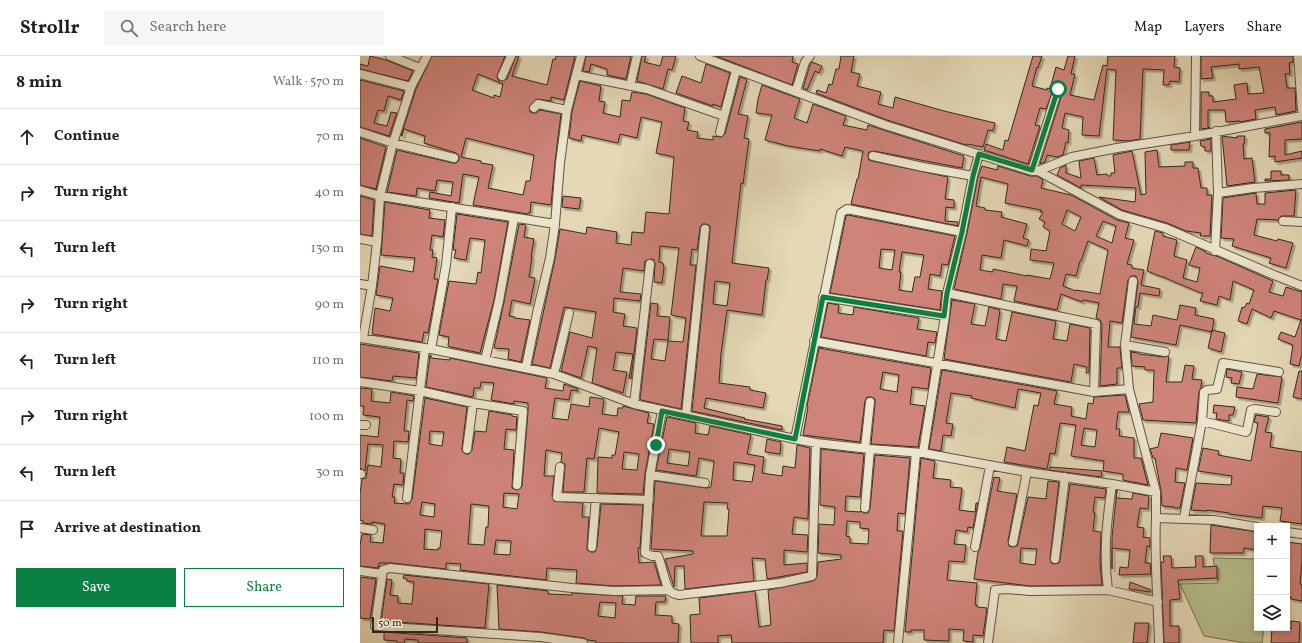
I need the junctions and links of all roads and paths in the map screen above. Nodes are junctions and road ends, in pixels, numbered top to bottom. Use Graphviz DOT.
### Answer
graph roads {
  1 [pos="390,56"];
  2 [pos="427,56"];
  3 [pos="510,56"];
  4 [pos="581,56"];
  5 [pos="637,56"];
  6 [pos="700,56"];
  7 [pos="810,56"];
  8 [pos="1196,56"];
  9 [pos="1298,56"];
  10 [pos="420,68"];
  11 [pos="736,70"];
  12 [pos="360,74"];
  13 [pos="576,75"];
  14 [pos="502,76"];
  15 [pos="630,86"];
  16 [pos="411,87"];
  17 [pos="1058,89"];
  18 [pos="796,91"];
  19 [pos="534,108"];
  20 [pos="567,110"];
  21 [pos="1302,110"];
  22 [pos="724,116"];
  23 [pos="1302,116"];
  24 [pos="1216,131"];
  25 [pos="360,132"];
  26 [pos="720,132"];
  27 [pos="1195,136"];
  28 [pos="393,142"];
  29 [pos="979,154"];
  30 [pos="873,156"];
  31 [pos="454,158"];
  32 [pos="1035,171"];
  33 [pos="973,176"];
  34 [pos="1302,184"];
  35 [pos="360,190"];
  36 [pos="1218,193"];
  37 [pos="380,196"];
  38 [pos="452,207"];
  39 [pos="514,218"];
  40 [pos="1283,221"];
  41 [pos="1302,222"];
  42 [pos="555,224"];
  43 [pos="705,229"];
  44 [pos="962,232"];
  45 [pos="360,239"];
  46 [pos="377,242"];
  47 [pos="1215,251"];
  48 [pos="650,264"];
  49 [pos="1133,280"];
  50 [pos="360,284"];
  51 [pos="372,286"];
  52 [pos="1302,286"];
  53 [pos="947,293"];
  54 [pos="823,297"];
  55 [pos="569,313"];
  56 [pos="944,316"];
  57 [pos="361,338"];
  58 [pos="814,341"];
  59 [pos="1125,345"];
  60 [pos="428,349"];
  61 [pos="1165,352"];
  62 [pos="485,360"];
  63 [pos="936,364"];
  64 [pos="526,367"];
  65 [pos="1279,372"];
  66 [pos="554,374"];
  67 [pos="360,382"];
  68 [pos="1129,389"];
  69 [pos="420,391"];
  70 [pos="1094,392"];
  71 [pos="870,402"];
  72 [pos="473,403"];
  73 [pos="634,404"];
  74 [pos="662,411"];
  75 [pos="1276,412"];
  76 [pos="686,415"];
  77 [pos="1202,421"];
  78 [pos="795,439"];
  79 [pos="816,443"];
  80 [pos="867,448"];
  81 [pos="467,449"];
  82 [pos="919,453"];
  83 [pos="990,466"];
  84 [pos="560,467"];
  85 [pos="1027,472"];
  86 [pos="650,475"];
  87 [pos="1065,477"];
  88 [pos="705,483"];
  89 [pos="1112,484"];
  90 [pos="517,485"];
  91 [pos="1156,492"];
  92 [pos="408,498"];
  93 [pos="596,498"];
  94 [pos="648,500"];
  95 [pos="865,508"];
  96 [pos="1156,518"];
  97 [pos="1184,518"];
  98 [pos="1254,527"];
  99 [pos="360,528"];
  100 [pos="373,530"];
  101 [pos="1290,532"];
  102 [pos="1302,534"];
  103 [pos="1013,542"];
  104 [pos="592,547"];
  105 [pos="975,547"];
  106 [pos="1055,559"];
  107 [pos="360,571"];
  108 [pos="382,574"];
  109 [pos="669,590"];
  110 [pos="1108,590"];
  111 [pos="1158,602"];
  112 [pos="583,643"];
  113 [pos="898,643"];
  114 [pos="988,643"];
  115 [pos="1159,643"];
  1 -- 10 [label="street"];
  2 -- 10 [label="street"];
  3 -- 14 [label="street"];
  4 -- 13 [label="street"];
  5 -- 15 [label="street"];
  6 -- 11 [label="street"];
  7 -- 18 [label="street"];
  8 -- 27 [label="street"];
  9 -- 21 [label="street"];
  10 -- 16 [label="street"];
  11 -- 18 [label="street"];
  11 -- 22 [label="street"];
  12 -- 16 [label="street"];
  13 -- 15 [label="street"];
  13 -- 20 [label="street"];
  15 -- 22 [label="street"];
  16 -- 28 [label="street"];
  17 -- 32 [label="street"];
  18 -- 29 [label="street"];
  19 -- 20 [label="street"];
  20 -- 42 [label="street"];
  22 -- 26 [label="street"];
  23 -- 24 [label="street"];
  24 -- 27 [label="street"];
  24 -- 36 [label="street"];
  25 -- 28 [label="street"];
  27 -- 32 [label="street"];
  28 -- 31 [label="street"];
  28 -- 37 [label="street"];
  29 -- 32 [label="street"];
  29 -- 33 [label="street"];
  30 -- 33 [label="street"];
  32 -- 47 [label="street"];
  33 -- 44 [label="street"];
  34 -- 36 [label="street"];
  35 -- 37 [label="street"];
  36 -- 47 [label="street"];
  37 -- 38 [label="street"];
  37 -- 46 [label="street"];
  38 -- 39 [label="street"];
  38 -- 60 [label="street"];
  39 -- 42 [label="street"];
  39 -- 62 [label="street"];
  40 -- 41 [label="street"];
  42 -- 64 [label="street"];
  43 -- 76 [label="street"];
  44 -- 53 [label="street"];
  44 -- 54 [label="street"];
  45 -- 46 [label="street"];
  46 -- 51 [label="street"];
  47 -- 52 [label="street"];
  48 -- 73 [label="street"];
  49 -- 59 [label="street"];
  50 -- 51 [label="street"];
  51 -- 57 [label="street"];
  53 -- 56 [label="street"];
  53 -- 70 [label="street"];
  54 -- 56 [label="street"];
  54 -- 58 [label="street"];
  55 -- 66 [label="street"];
  56 -- 63 [label="street"];
  57 -- 60 [label="street"];
  58 -- 63 [label="street"];
  58 -- 78 [label="street"];
  59 -- 61 [label="street"];
  59 -- 68 [label="street"];
  60 -- 62 [label="street"];
  60 -- 69 [label="street"];
  62 -- 64 [label="street"];
  63 -- 70 [label="street"];
  63 -- 82 [label="street"];
  64 -- 66 [label="street"];
  65 -- 77 [label="street"];
  66 -- 73 [label="street"];
  67 -- 69 [label="street"];
  68 -- 70 [label="street"];
  68 -- 91 [label="street"];
  69 -- 72 [label="street"];
  69 -- 92 [label="street"];
  71 -- 80 [label="street"];
  72 -- 81 [label="street"];
  72 -- 90 [label="street"];
  73 -- 74 [label="street"];
  74 -- 76 [label="street"];
  74 -- 86 [label="street"];
  75 -- 77 [label="street"];
  76 -- 78 [label="street"];
  77 -- 97 [label="street"];
  78 -- 79 [label="street"];
  79 -- 80 [label="street"];
  79 -- 109 [label="street"];
  80 -- 82 [label="street"];
  80 -- 95 [label="street"];
  82 -- 83 [label="street"];
  82 -- 113 [label="street"];
  83 -- 85 [label="street"];
  83 -- 105 [label="street"];
  84 -- 93 [label="street"];
  85 -- 87 [label="street"];
  85 -- 103 [label="street"];
  86 -- 88 [label="street"];
  86 -- 94 [label="street"];
  87 -- 89 [label="street"];
  87 -- 106 [label="street"];
  89 -- 91 [label="street"];
  89 -- 110 [label="street"];
  91 -- 96 [label="street"];
  93 -- 94 [label="street"];
  93 -- 104 [label="street"];
  94 -- 109 [label="street"];
  96 -- 97 [label="street"];
  96 -- 111 [label="street"];
  97 -- 98 [label="street"];
  99 -- 100 [label="street"];
  101 -- 102 [label="street"];
  107 -- 108 [label="street"];
  108 -- 109 [label="street"];
  108 -- 112 [label="street"];
  110 -- 111 [label="street"];
  110 -- 114 [label="street"];
  111 -- 115 [label="street"];
}
